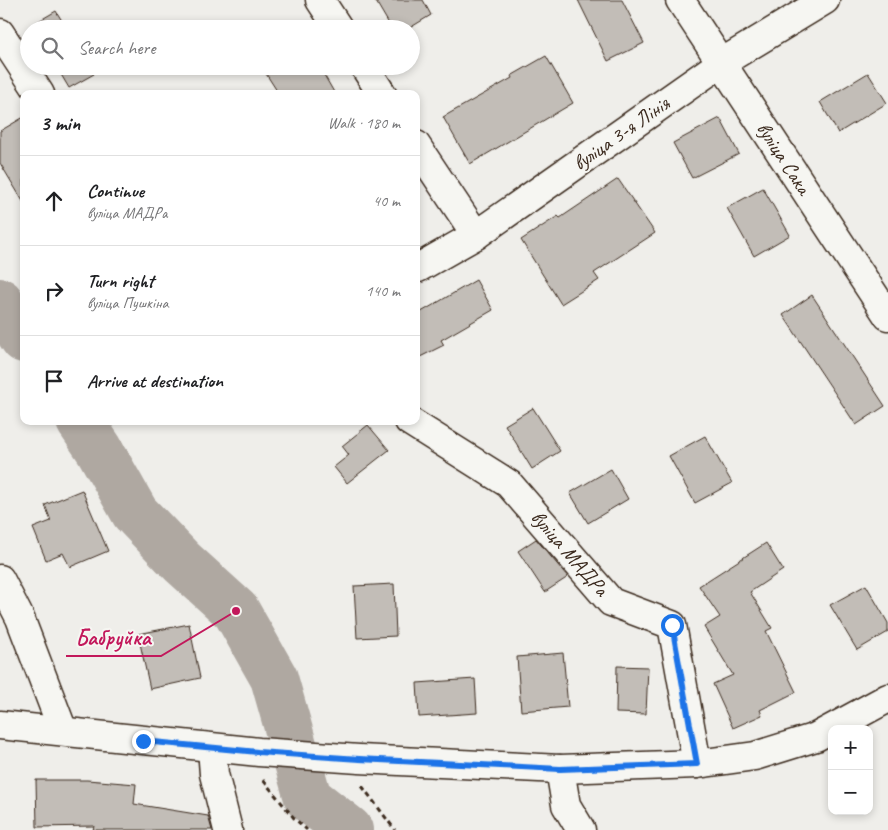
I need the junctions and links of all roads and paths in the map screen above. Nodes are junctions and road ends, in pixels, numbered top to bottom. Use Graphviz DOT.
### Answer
graph roads {
  1 [pos="320,0"];
  2 [pos="680,0"];
  3 [pos="825,0"];
  4 [pos="333,20"];
  5 [pos="0,33"];
  6 [pos="721,63"];
  7 [pos="20,64"];
  8 [pos="28,75"];
  9 [pos="370,75"];
  10 [pos="37,90"];
  11 [pos="379,90"];
  12 [pos="420,151"];
  13 [pos="476,235"];
  14 [pos="420,267"];
  15 [pos="888,316"];
  16 [pos="415,425"];
  17 [pos="0,578"];
  18 [pos="888,698"];
  19 [pos="0,725"];
  20 [pos="63,731"];
  21 [pos="212,748"];
  22 [pos="260,764"];
  23 [pos="697,764"];
  24 [pos="560,769"];
  25 [pos="361,786"];
  26 [pos="228,830"];
  27 [pos="307,830"];
  28 [pos="395,830"];
  29 [pos="581,830"];
  1 -- 4 [label="street"];
  2 -- 6 [label="street, вуліца Сака"];
  3 -- 6 [label="street, вуліца 3-я Лінія"];
  5 -- 7 [label="street"];
  6 -- 13 [label="street, вуліца 3-я Лінія"];
  6 -- 15 [label="street, вуліца Сака"];
  8 -- 10 [label="street"];
  9 -- 11 [label="street"];
  12 -- 13 [label="street"];
  13 -- 14 [label="street, вуліца 3-я Лінія"];
  16 -- 23 [label="street, вуліца МАДРа"];
  17 -- 20 [label="street"];
  18 -- 23 [label="street"];
  19 -- 20 [label="street"];
  20 -- 21 [label="street"];
  21 -- 22 [label="street"];
  21 -- 26 [label="street"];
  22 -- 24 [label="street"];
  22 -- 27 [label="path"];
  23 -- 24 [label="street"];
  24 -- 29 [label="street"];
  25 -- 28 [label="path"];
}
